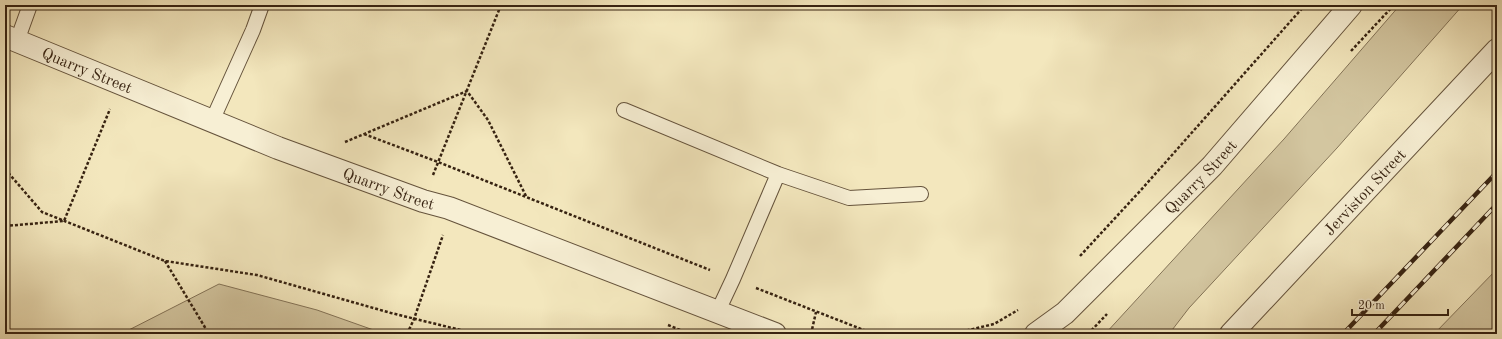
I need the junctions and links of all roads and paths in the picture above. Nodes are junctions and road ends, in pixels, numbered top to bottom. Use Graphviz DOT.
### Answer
graph roads {
  1 [pos="30,5"];
  2 [pos="262,5"];
  3 [pos="501,5"];
  4 [pos="1305,5"];
  5 [pos="1351,5"];
  6 [pos="11,39"];
  7 [pos="1497,50"];
  8 [pos="121,83"];
  9 [pos="467,91"];
  10 [pos="624,110"];
  11 [pos="212,121"];
  12 [pos="364,134"];
  13 [pos="306,158"];
  14 [pos="438,162"];
  15 [pos="5,169"];
  16 [pos="778,174"];
  17 [pos="921,194"];
  18 [pos="526,197"];
  19 [pos="423,201"];
  20 [pos="449,208"];
  21 [pos="64,221"];
  22 [pos="5,226"];
  23 [pos="1077,258"];
  24 [pos="165,261"];
  25 [pos="733,279"];
  26 [pos="1020,309"];
  27 [pos="718,311"];
  28 [pos="816,312"];
  29 [pos="414,318"];
  30 [pos="209,334"];
  31 [pos="407,334"];
  32 [pos="477,334"];
  33 [pos="775,334"];
  34 [pos="811,334"];
  35 [pos="874,334"];
  36 [pos="952,334"];
  37 [pos="1036,334"];
  38 [pos="1231,334"];
  1 -- 6 [label="lane"];
  2 -- 11 [label="lane"];
  3 -- 9 [label="path"];
  4 -- 23 [label="path"];
  5 -- 37 [label="street, Quarry Street"];
  6 -- 8 [label="street, Quarry Street"];
  7 -- 38 [label="street, Jerviston Street"];
  8 -- 11 [label="street, Quarry Street"];
  8 -- 21 [label="path"];
  9 -- 12 [label="path"];
  9 -- 14 [label="path"];
  9 -- 18 [label="path"];
  10 -- 16 [label="lane"];
  11 -- 13 [label="street, Quarry Street"];
  12 -- 13 [label="path"];
  12 -- 14 [label="path"];
  13 -- 19 [label="street, Quarry Street"];
  14 -- 18 [label="path"];
  14 -- 19 [label="path"];
  15 -- 21 [label="path"];
  16 -- 17 [label="lane"];
  16 -- 25 [label="lane"];
  18 -- 25 [label="path"];
  19 -- 20 [label="street, Quarry Street"];
  20 -- 27 [label="street, Quarry Street"];
  20 -- 29 [label="path"];
  21 -- 22 [label="path"];
  21 -- 24 [label="path"];
  24 -- 29 [label="path"];
  24 -- 30 [label="path"];
  25 -- 27 [label="lane"];
  25 -- 28 [label="path"];
  26 -- 36 [label="path"];
  27 -- 33 [label="street, Quarry Street"];
  28 -- 34 [label="path"];
  28 -- 35 [label="path"];
  29 -- 31 [label="path"];
  29 -- 32 [label="path"];
}
